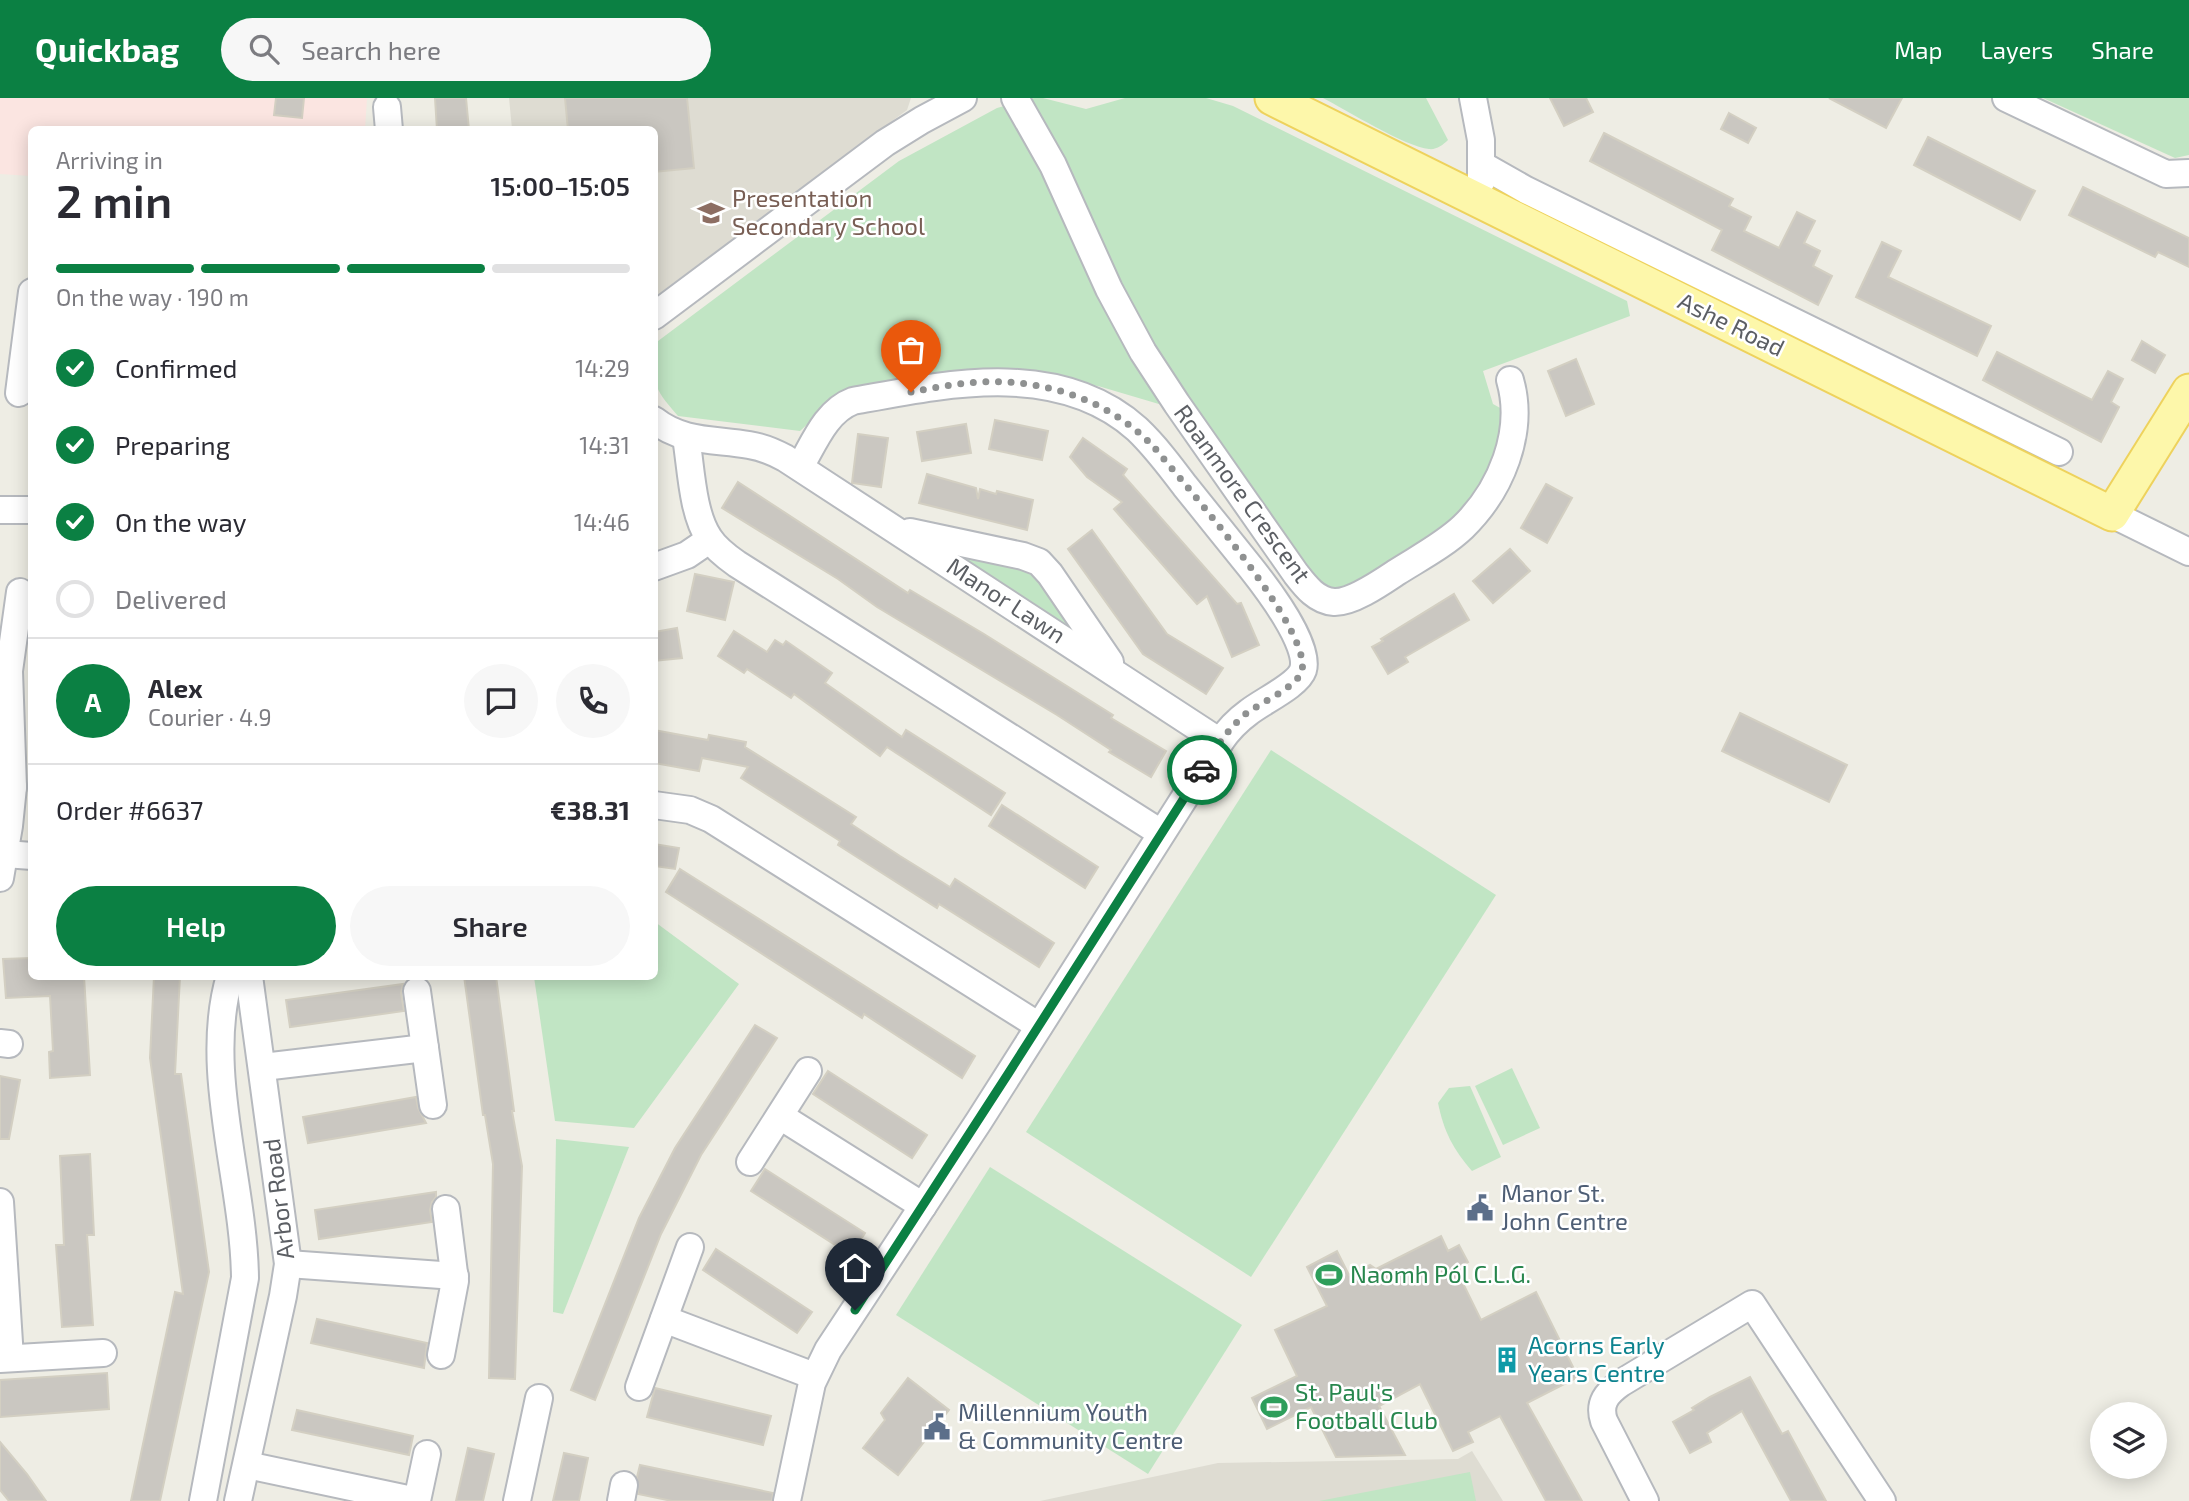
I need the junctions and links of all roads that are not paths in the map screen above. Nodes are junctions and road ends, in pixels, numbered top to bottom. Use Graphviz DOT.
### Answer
graph roads {
  1 [pos="963,98"];
  2 [pos="1015,98"];
  3 [pos="1272,98"];
  4 [pos="1473,98"];
  5 [pos="2006,98"];
  6 [pos="1482,165"];
  7 [pos="2178,174"];
  8 [pos="1480,201"];
  9 [pos="658,313"];
  10 [pos="28,323"];
  11 [pos="1795,333"];
  12 [pos="1510,380"];
  13 [pos="2189,391"];
  14 [pos="19,393"];
  15 [pos="1960,421"];
  16 [pos="666,432"];
  17 [pos="2059,452"];
  18 [pos="800,467"];
  19 [pos="0,510"];
  20 [pos="28,510"];
  21 [pos="2112,514"];
  22 [pos="894,528"];
  23 [pos="709,540"];
  24 [pos="2189,552"];
  25 [pos="658,566"];
  26 [pos="20,592"];
  27 [pos="1118,673"];
  28 [pos="1220,742"];
  29 [pos="6,786"];
  30 [pos="658,806"];
  31 [pos="1161,833"];
  32 [pos="28,857"];
  33 [pos="2,866"];
  34 [pos="229,980"];
  35 [pos="250,980"];
  36 [pos="417,991"];
  37 [pos="1039,1026"];
  38 [pos="425,1048"];
  39 [pos="263,1067"];
  40 [pos="808,1071"];
  41 [pos="433,1105"];
  42 [pos="780,1116"];
  43 [pos="750,1161"];
  44 [pos="0,1202"];
  45 [pos="923,1206"];
  46 [pos="446,1209"];
  47 [pos="691,1247"];
  48 [pos="288,1264"];
  49 [pos="455,1276"];
  50 [pos="664,1318"];
  51 [pos="103,1353"];
  52 [pos="441,1355"];
  53 [pos="5,1359"];
  54 [pos="814,1376"];
  55 [pos="639,1387"];
  56 [pos="539,1398"];
  57 [pos="224,1400"];
  58 [pos="259,1406"];
  59 [pos="427,1454"];
  60 [pos="247,1465"];
  61 [pos="203,1501"];
  62 [pos="238,1501"];
  63 [pos="417,1501"];
  64 [pos="517,1501"];
  65 [pos="786,1501"];
  66 [pos="1645,1501"];
  67 [pos="1882,1501"];
  1 -- 9 [label="street"];
  2 -- 12 [label="street, Roanmore Crescent"];
  3 -- 8 [label="main road, Ashe Road"];
  4 -- 6 [label="street"];
  5 -- 7 [label="street"];
  6 -- 8 [label="street"];
  6 -- 11 [label="street"];
  8 -- 11 [label="main road, Ashe Road"];
  10 -- 14 [label="street"];
  11 -- 15 [label="main road, Ashe Road"];
  13 -- 21 [label="main road"];
  15 -- 17 [label="street"];
  15 -- 21 [label="main road, Ashe Road"];
  16 -- 18 [label="street, Manor Lawn"];
  16 -- 23 [label="street"];
  18 -- 22 [label="street, Manor Lawn"];
  18 -- 28 [label="street"];
  19 -- 20 [label="street"];
  21 -- 24 [label="street, Ashe Road"];
  22 -- 27 [label="street, Manor Lawn"];
  22 -- 27 [label="street, Manor Lawn"];
  23 -- 25 [label="street"];
  23 -- 31 [label="street"];
  26 -- 29 [label="street"];
  27 -- 28 [label="street, Manor Lawn"];
  28 -- 31 [label="street"];
  29 -- 33 [label="street"];
  30 -- 37 [label="street"];
  31 -- 37 [label="street"];
  32 -- 33 [label="street"];
  34 -- 57 [label="street"];
  35 -- 39 [label="street, Arbor Road"];
  36 -- 38 [label="street"];
  37 -- 45 [label="street"];
  38 -- 39 [label="street"];
  38 -- 41 [label="street"];
  39 -- 48 [label="street, Arbor Road"];
  40 -- 42 [label="street"];
  42 -- 43 [label="street"];
  42 -- 45 [label="street"];
  44 -- 53 [label="street"];
  45 -- 54 [label="street"];
  46 -- 49 [label="street"];
  47 -- 50 [label="street"];
  48 -- 49 [label="street"];
  48 -- 58 [label="street, Arbor Road"];
  49 -- 52 [label="street"];
  50 -- 54 [label="street"];
  50 -- 55 [label="street"];
  51 -- 53 [label="street"];
  54 -- 65 [label="street"];
  56 -- 64 [label="street"];
  57 -- 58 [label="street"];
  57 -- 61 [label="street"];
  58 -- 60 [label="street, Arbor Road"];
  59 -- 63 [label="street"];
  60 -- 62 [label="street, Arbor Road"];
  60 -- 63 [label="street"];
  66 -- 67 [label="street"];
}
